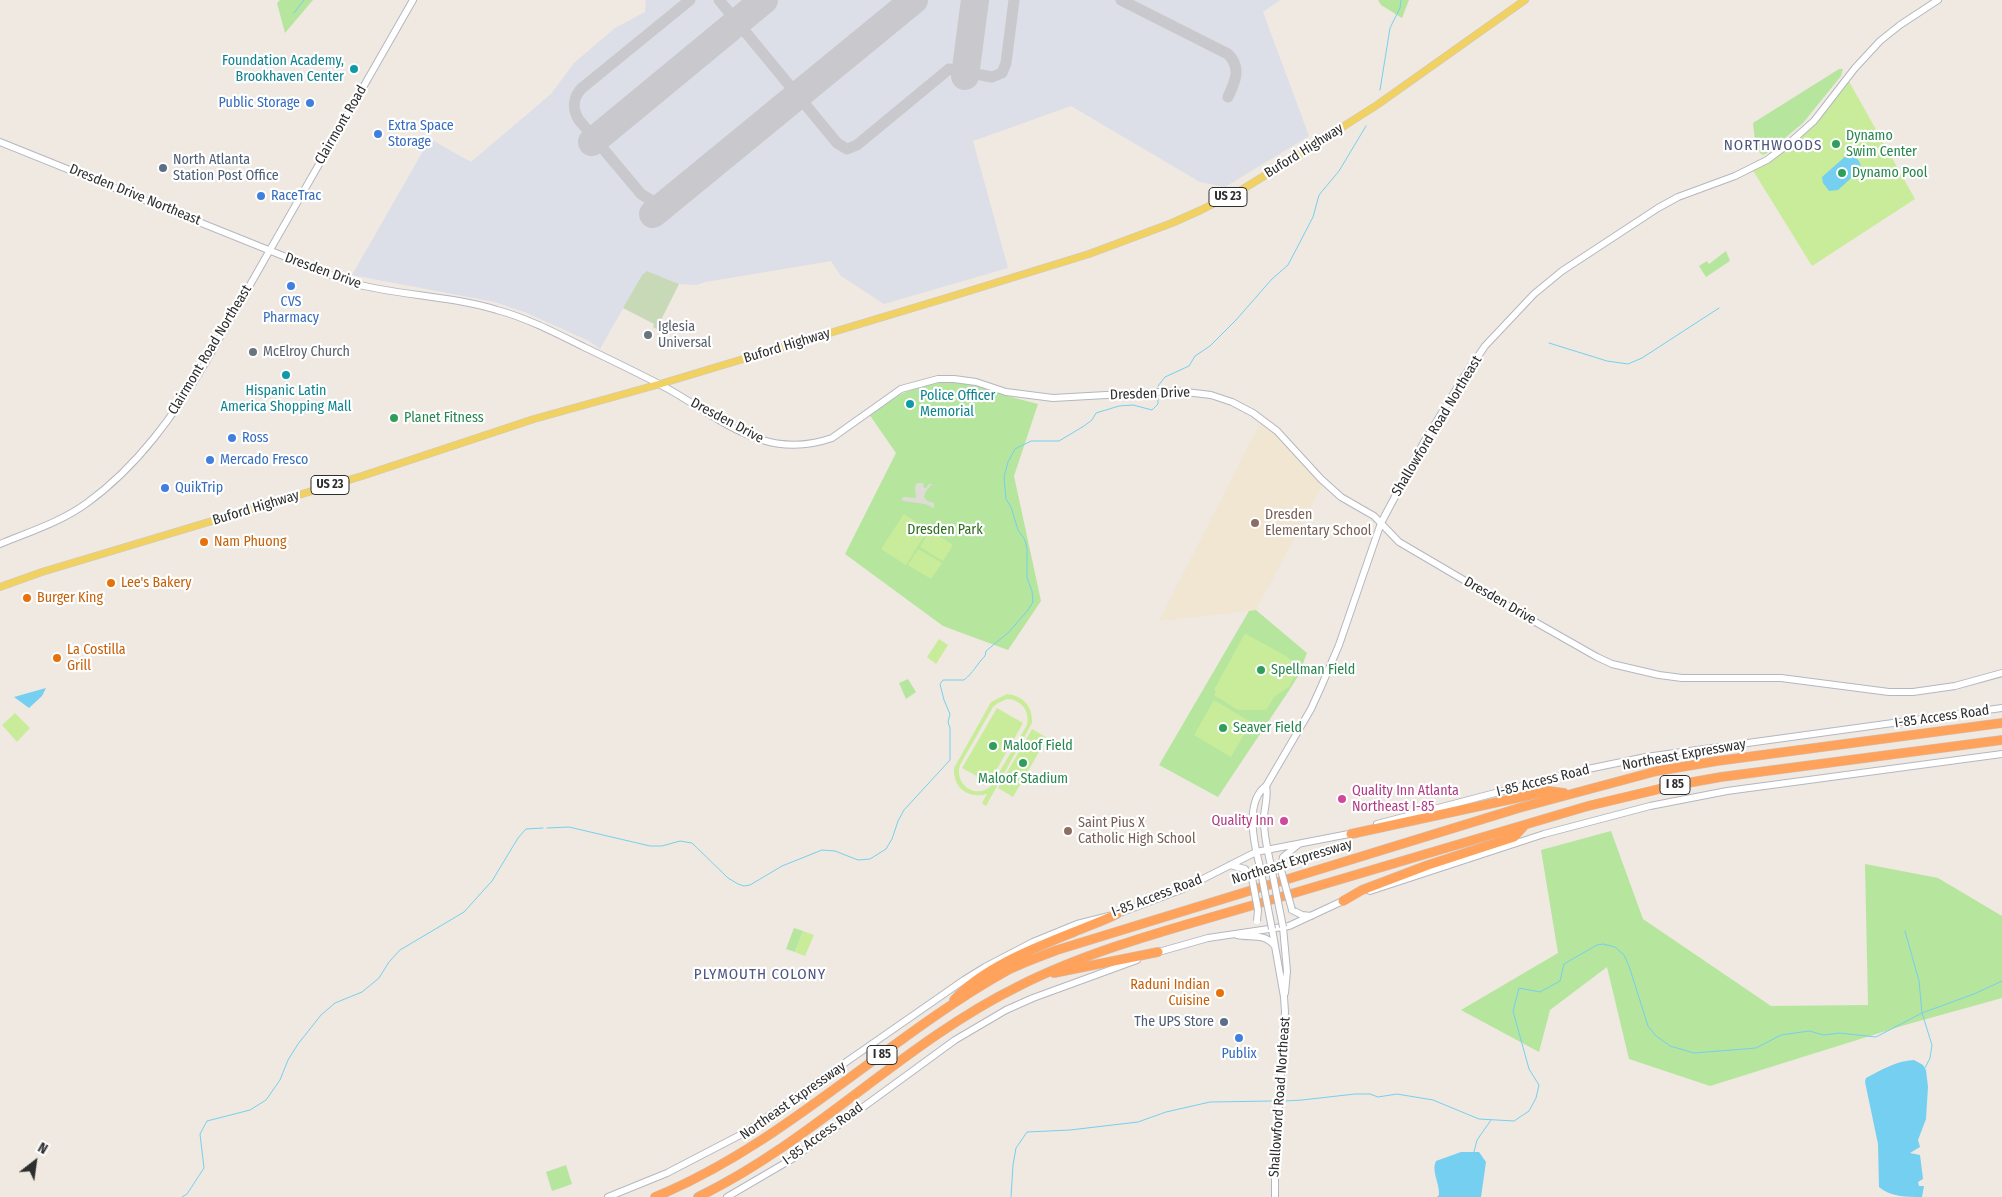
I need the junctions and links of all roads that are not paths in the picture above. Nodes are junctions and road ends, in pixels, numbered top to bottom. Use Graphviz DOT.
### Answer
graph roads {
  1 [pos="413,0"];
  2 [pos="1525,0"];
  3 [pos="1938,0"];
  4 [pos="0,142"];
  5 [pos="268,251"];
  6 [pos="660,384"];
  7 [pos="1380,523"];
  8 [pos="0,544"];
  9 [pos="0,587"];
  10 [pos="2002,673"];
  11 [pos="2002,708"];
  12 [pos="2002,723"];
  13 [pos="2002,740"];
  14 [pos="2002,754"];
  15 [pos="1266,786"];
  16 [pos="1567,794"];
  17 [pos="1525,825"];
  18 [pos="1351,834"];
  19 [pos="1300,843"];
  20 [pos="1267,849"];
  21 [pos="1256,852"];
  22 [pos="1230,865"];
  23 [pos="1343,901"];
  24 [pos="1117,914"];
  25 [pos="1312,916"];
  26 [pos="1283,927"];
  27 [pos="1272,929"];
  28 [pos="1245,932"];
  29 [pos="1234,934"];
  30 [pos="1274,945"];
  31 [pos="1158,952"];
  32 [pos="1044,974"];
  33 [pos="1284,997"];
  34 [pos="947,1008"];
  35 [pos="608,1197"];
  36 [pos="656,1197"];
  37 [pos="698,1197"];
  38 [pos="727,1197"];
  39 [pos="1275,1197"];
  1 -- 5 [label="street, Clairmont Road"];
  2 -- 6 [label="main road, Buford Highway / US 23"];
  3 -- 7 [label="street, Shallowford Road Northeast"];
  4 -- 5 [label="street, Dresden Drive Northeast"];
  5 -- 6 [label="street, Dresden Drive"];
  5 -- 8 [label="street, Clairmont Road Northeast"];
  6 -- 7 [label="street, Dresden Drive"];
  6 -- 9 [label="main road, Buford Highway / US 23"];
  7 -- 10 [label="street, Dresden Drive"];
  7 -- 15 [label="street, Shallowford Road Northeast"];
  11 -- 18 [label="street, I-85 Access Road"];
  12 -- 16 [label="highway, Northeast Expressway / I 85"];
  13 -- 17 [label="highway, Northeast Expressway / I 85"];
  14 -- 23 [label="street, I-85 Access Road"];
  15 -- 20 [label="street, Shallowford Road Northeast"];
  15 -- 21 [label="street, Shallowford Road Northeast"];
  16 -- 18 [label="highway"];
  16 -- 34 [label="highway, Northeast Expressway / I 85"];
  17 -- 23 [label="highway"];
  17 -- 32 [label="highway, Northeast Expressway / I 85"];
  18 -- 19 [label="street, I-85 Access Road"];
  19 -- 20 [label="street, I-85 Access Road"];
  19 -- 25 [label="street, bridge"];
  20 -- 21 [label="street, I-85 Access Road"];
  20 -- 26 [label="street, Shallowford Road Northeast, bridge"];
  21 -- 22 [label="street, I-85 Access Road"];
  21 -- 27 [label="street, Shallowford Road Northeast, bridge"];
  22 -- 24 [label="street, I-85 Access Road"];
  22 -- 28 [label="street, bridge"];
  23 -- 25 [label="street, I-85 Access Road"];
  24 -- 34 [label="highway"];
  24 -- 35 [label="street, I-85 Access Road"];
  25 -- 26 [label="street, I-85 Access Road"];
  26 -- 27 [label="street, I-85 Access Road"];
  26 -- 33 [label="street, Shallowford Road Northeast"];
  27 -- 28 [label="street, I-85 Access Road"];
  27 -- 30 [label="street, Shallowford Road Northeast"];
  28 -- 29 [label="street, I-85 Access Road"];
  29 -- 30 [label="street"];
  29 -- 31 [label="street, I-85 Access Road"];
  30 -- 33 [label="street, Shallowford Road Northeast"];
  31 -- 32 [label="highway"];
  31 -- 38 [label="street, I-85 Access Road"];
  32 -- 37 [label="highway, Northeast Expressway / I 85"];
  33 -- 39 [label="street, Shallowford Road Northeast"];
  34 -- 36 [label="highway, Northeast Expressway / I 85"];
}
